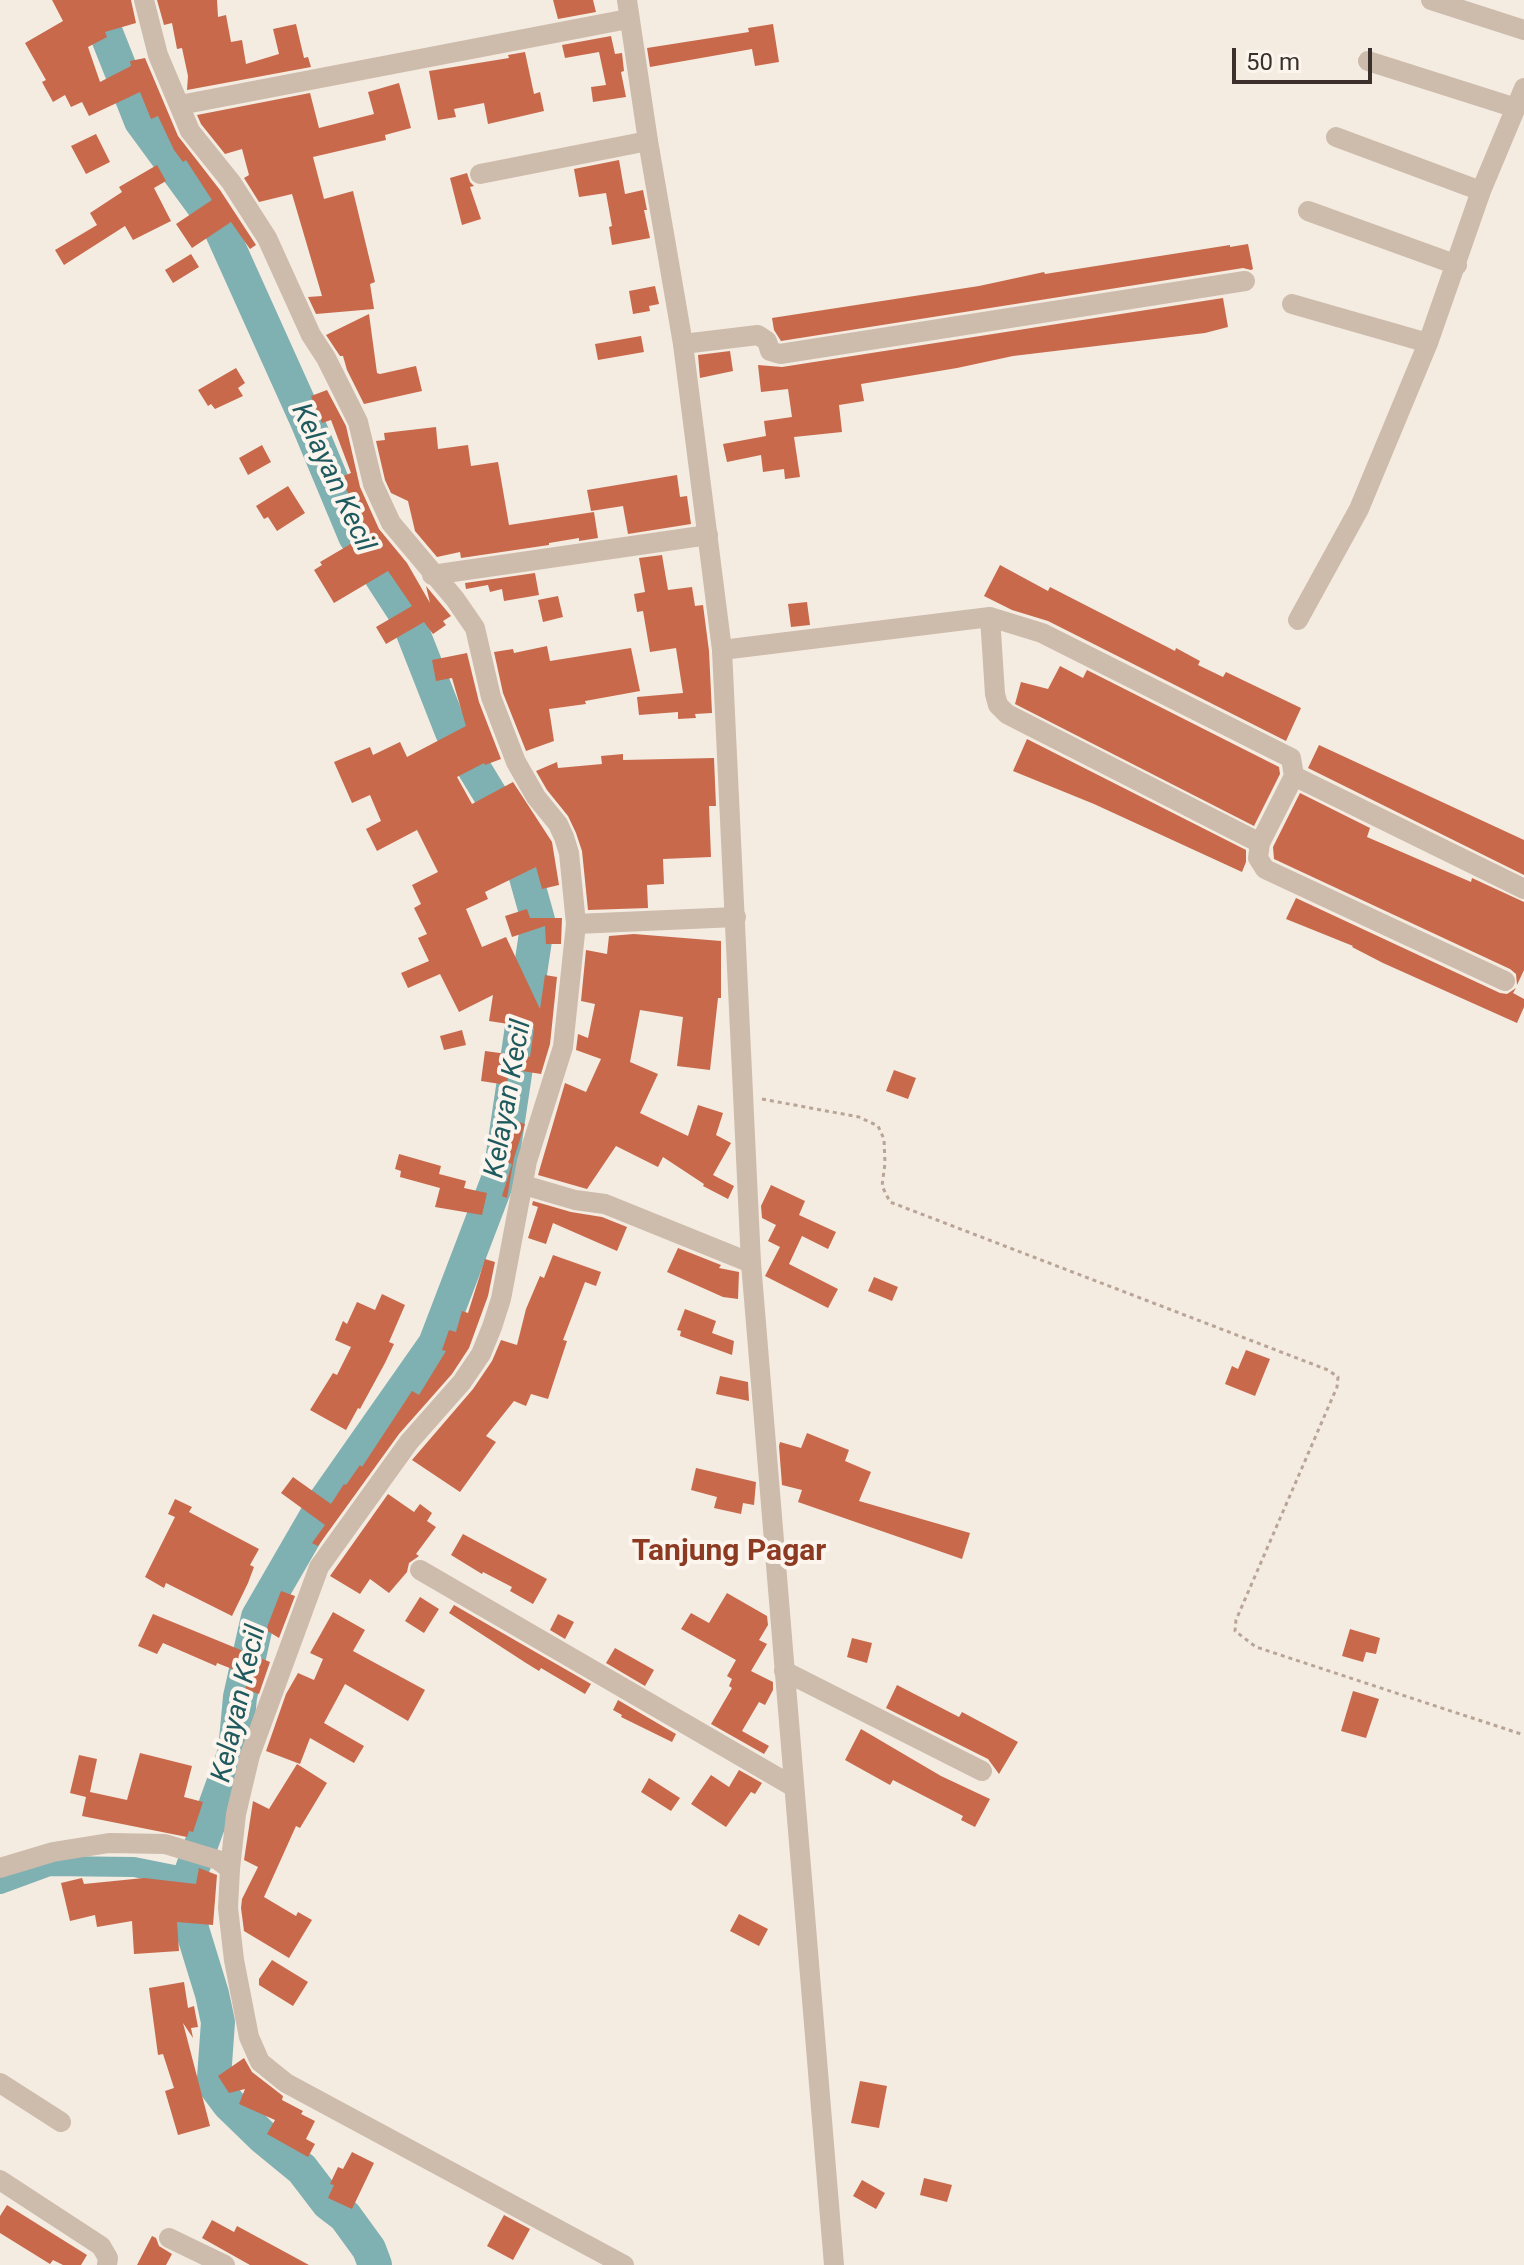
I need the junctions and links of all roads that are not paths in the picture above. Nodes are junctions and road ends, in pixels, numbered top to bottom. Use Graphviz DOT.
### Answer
graph roads {
  1 [pos="144,0"];
  2 [pos="1431,0"];
  3 [pos="627,10"];
  4 [pos="1524,30"];
  5 [pos="1368,61"];
  6 [pos="1524,88"];
  7 [pos="180,105"];
  8 [pos="1516,108"];
  9 [pos="1336,137"];
  10 [pos="648,141"];
  11 [pos="480,174"];
  12 [pos="1481,191"];
  13 [pos="1308,211"];
  14 [pos="1457,265"];
  15 [pos="1245,281"];
  16 [pos="1292,304"];
  17 [pos="1428,343"];
  18 [pos="683,344"];
  19 [pos="708,535"];
  20 [pos="432,575"];
  21 [pos="990,617"];
  22 [pos="1298,620"];
  23 [pos="722,650"];
  24 [pos="1294,776"];
  25 [pos="1260,843"];
  26 [pos="1524,889"];
  27 [pos="736,917"];
  28 [pos="576,924"];
  29 [pos="1505,981"];
  30 [pos="524,1185"];
  31 [pos="751,1263"];
  32 [pos="420,1570"];
  33 [pos="784,1671"];
  34 [pos="982,1771"];
  35 [pos="794,1787"];
  36 [pos="224,1864"];
  37 [pos="0,1868"];
  38 [pos="0,2083"];
  39 [pos="61,2122"];
  40 [pos="0,2180"];
  41 [pos="169,2238"];
  42 [pos="107,2265"];
  43 [pos="225,2265"];
  44 [pos="624,2265"];
  45 [pos="834,2265"];
  1 -- 7 [label="street"];
  2 -- 4 [label="street"];
  3 -- 7 [label="street"];
  3 -- 10 [label="street"];
  5 -- 8 [label="street"];
  6 -- 8 [label="street"];
  7 -- 20 [label="street"];
  8 -- 12 [label="street"];
  9 -- 12 [label="street"];
  10 -- 11 [label="street"];
  10 -- 18 [label="street"];
  12 -- 14 [label="street"];
  13 -- 14 [label="street"];
  14 -- 17 [label="street"];
  15 -- 18 [label="street"];
  16 -- 17 [label="street"];
  17 -- 22 [label="street"];
  18 -- 19 [label="street"];
  19 -- 20 [label="street"];
  19 -- 23 [label="street"];
  20 -- 28 [label="street"];
  21 -- 23 [label="street"];
  21 -- 24 [label="street"];
  21 -- 25 [label="street"];
  23 -- 27 [label="street"];
  24 -- 25 [label="street"];
  24 -- 26 [label="street"];
  25 -- 29 [label="street"];
  27 -- 28 [label="street"];
  27 -- 31 [label="street"];
  28 -- 30 [label="street"];
  30 -- 31 [label="street"];
  30 -- 36 [label="street"];
  31 -- 33 [label="street"];
  32 -- 35 [label="street"];
  33 -- 34 [label="street"];
  33 -- 35 [label="street"];
  35 -- 45 [label="street"];
  36 -- 37 [label="street"];
  36 -- 44 [label="street"];
  38 -- 39 [label="street"];
  40 -- 42 [label="street"];
  41 -- 43 [label="street"];
}
